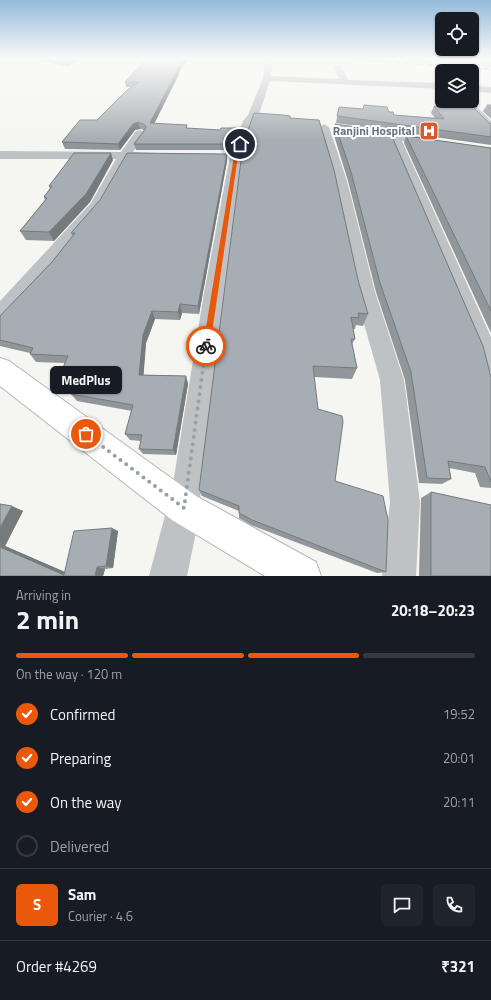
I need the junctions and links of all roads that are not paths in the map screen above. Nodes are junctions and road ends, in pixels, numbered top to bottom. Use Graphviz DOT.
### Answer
graph roads {
  1 [pos="264,86"];
  2 [pos="479,89"];
  3 [pos="491,90"];
  4 [pos="473,108"];
  5 [pos="253,116"];
  6 [pos="277,120"];
  7 [pos="327,127"];
  8 [pos="491,127"];
  9 [pos="355,131"];
  10 [pos="140,133"];
  11 [pos="394,137"];
  12 [pos="439,143"];
  13 [pos="0,155"];
  14 [pos="124,156"];
  15 [pos="164,156"];
  16 [pos="0,314"];
  17 [pos="491,362"];
  18 [pos="0,370"];
  19 [pos="184,508"];
  20 [pos="168,576"];
  21 [pos="302,576"];
  22 [pos="399,576"];
  1 -- 5 [label="street"];
  2 -- 3 [label="street"];
  4 -- 8 [label="street"];
  5 -- 6 [label="street"];
  5 -- 19 [label="street"];
  7 -- 22 [label="street"];
  9 -- 11 [label="street"];
  10 -- 14 [label="street"];
  11 -- 12 [label="street"];
  11 -- 17 [label="street"];
  13 -- 14 [label="street"];
  14 -- 15 [label="street"];
  14 -- 16 [label="street"];
  18 -- 19 [label="main road"];
  19 -- 20 [label="street"];
  19 -- 21 [label="main road"];
}
